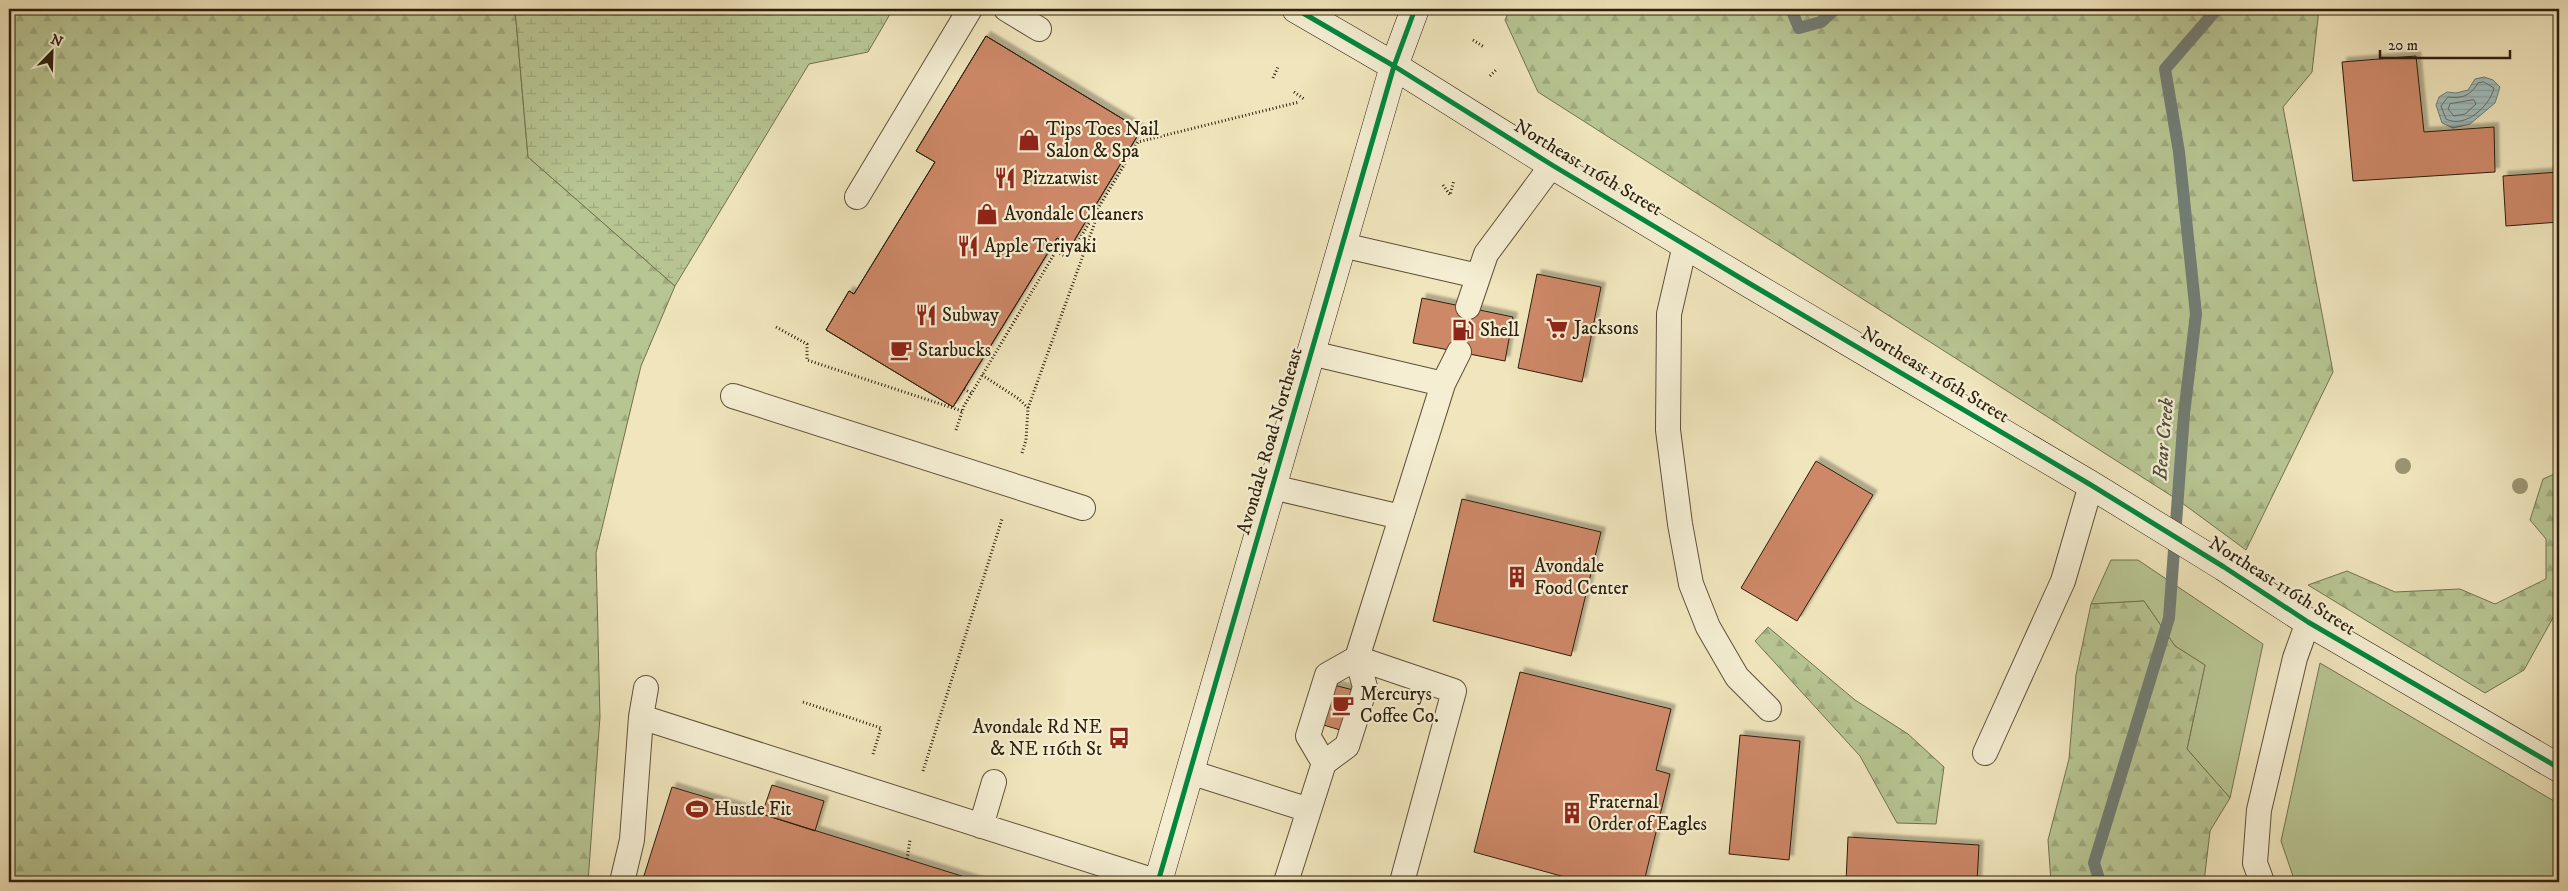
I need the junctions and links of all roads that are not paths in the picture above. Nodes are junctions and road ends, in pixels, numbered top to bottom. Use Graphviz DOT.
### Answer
graph roads {
  1 [pos="970,9"];
  2 [pos="1006,9"];
  3 [pos="1296,9"];
  4 [pos="1415,9"];
  5 [pos="1038,29"];
  6 [pos="1394,66"];
  7 [pos="1552,165"];
  8 [pos="857,197"];
  9 [pos="1342,245"];
  10 [pos="1685,245"];
  11 [pos="1478,276"];
  12 [pos="1468,307"];
  13 [pos="1458,352"];
  14 [pos="1311,353"];
  15 [pos="1443,384"];
  16 [pos="733,396"];
  17 [pos="2091,485"];
  18 [pos="1272,487"];
  19 [pos="1083,508"];
  20 [pos="1401,517"];
  21 [pos="2308,622"];
  22 [pos="1356,658"];
  23 [pos="646,688"];
  24 [pos="1769,709"];
  25 [pos="641,718"];
  26 [pos="1985,753"];
  27 [pos="1324,763"];
  28 [pos="2559,768"];
  29 [pos="1190,772"];
  30 [pos="994,782"];
  31 [pos="1309,810"];
  32 [pos="981,826"];
  33 [pos="622,882"];
  34 [pos="1158,882"];
  35 [pos="1286,882"];
  36 [pos="1402,882"];
  37 [pos="2262,882"];
  1 -- 8 [label="lane"];
  2 -- 5 [label="lane"];
  3 -- 6 [label="street, Northeast 116th Street"];
  4 -- 6 [label="street, Avondale Road Northeast"];
  6 -- 7 [label="street, Northeast 116th Street"];
  6 -- 9 [label="street, Avondale Road Northeast"];
  7 -- 10 [label="street, Northeast 116th Street"];
  7 -- 11 [label="lane"];
  9 -- 11 [label="lane"];
  9 -- 14 [label="street, Avondale Road Northeast"];
  10 -- 17 [label="street, Northeast 116th Street"];
  10 -- 24 [label="lane"];
  11 -- 12 [label="lane"];
  13 -- 15 [label="lane"];
  14 -- 15 [label="lane"];
  14 -- 18 [label="street, Avondale Road Northeast"];
  15 -- 20 [label="lane"];
  16 -- 19 [label="lane"];
  17 -- 21 [label="street, Northeast 116th Street"];
  17 -- 26 [label="lane"];
  18 -- 20 [label="lane"];
  18 -- 29 [label="street, Avondale Road Northeast"];
  20 -- 22 [label="lane"];
  21 -- 28 [label="street, Northeast 116th Street"];
  21 -- 37 [label="lane"];
  22 -- 27 [label="lane"];
  22 -- 27 [label="lane"];
  22 -- 36 [label="lane"];
  23 -- 25 [label="lane"];
  25 -- 32 [label="lane"];
  25 -- 33 [label="lane"];
  27 -- 31 [label="lane"];
  29 -- 31 [label="lane"];
  29 -- 34 [label="street, Avondale Road Northeast"];
  30 -- 32 [label="lane"];
  31 -- 35 [label="lane"];
  32 -- 34 [label="lane"];
}
